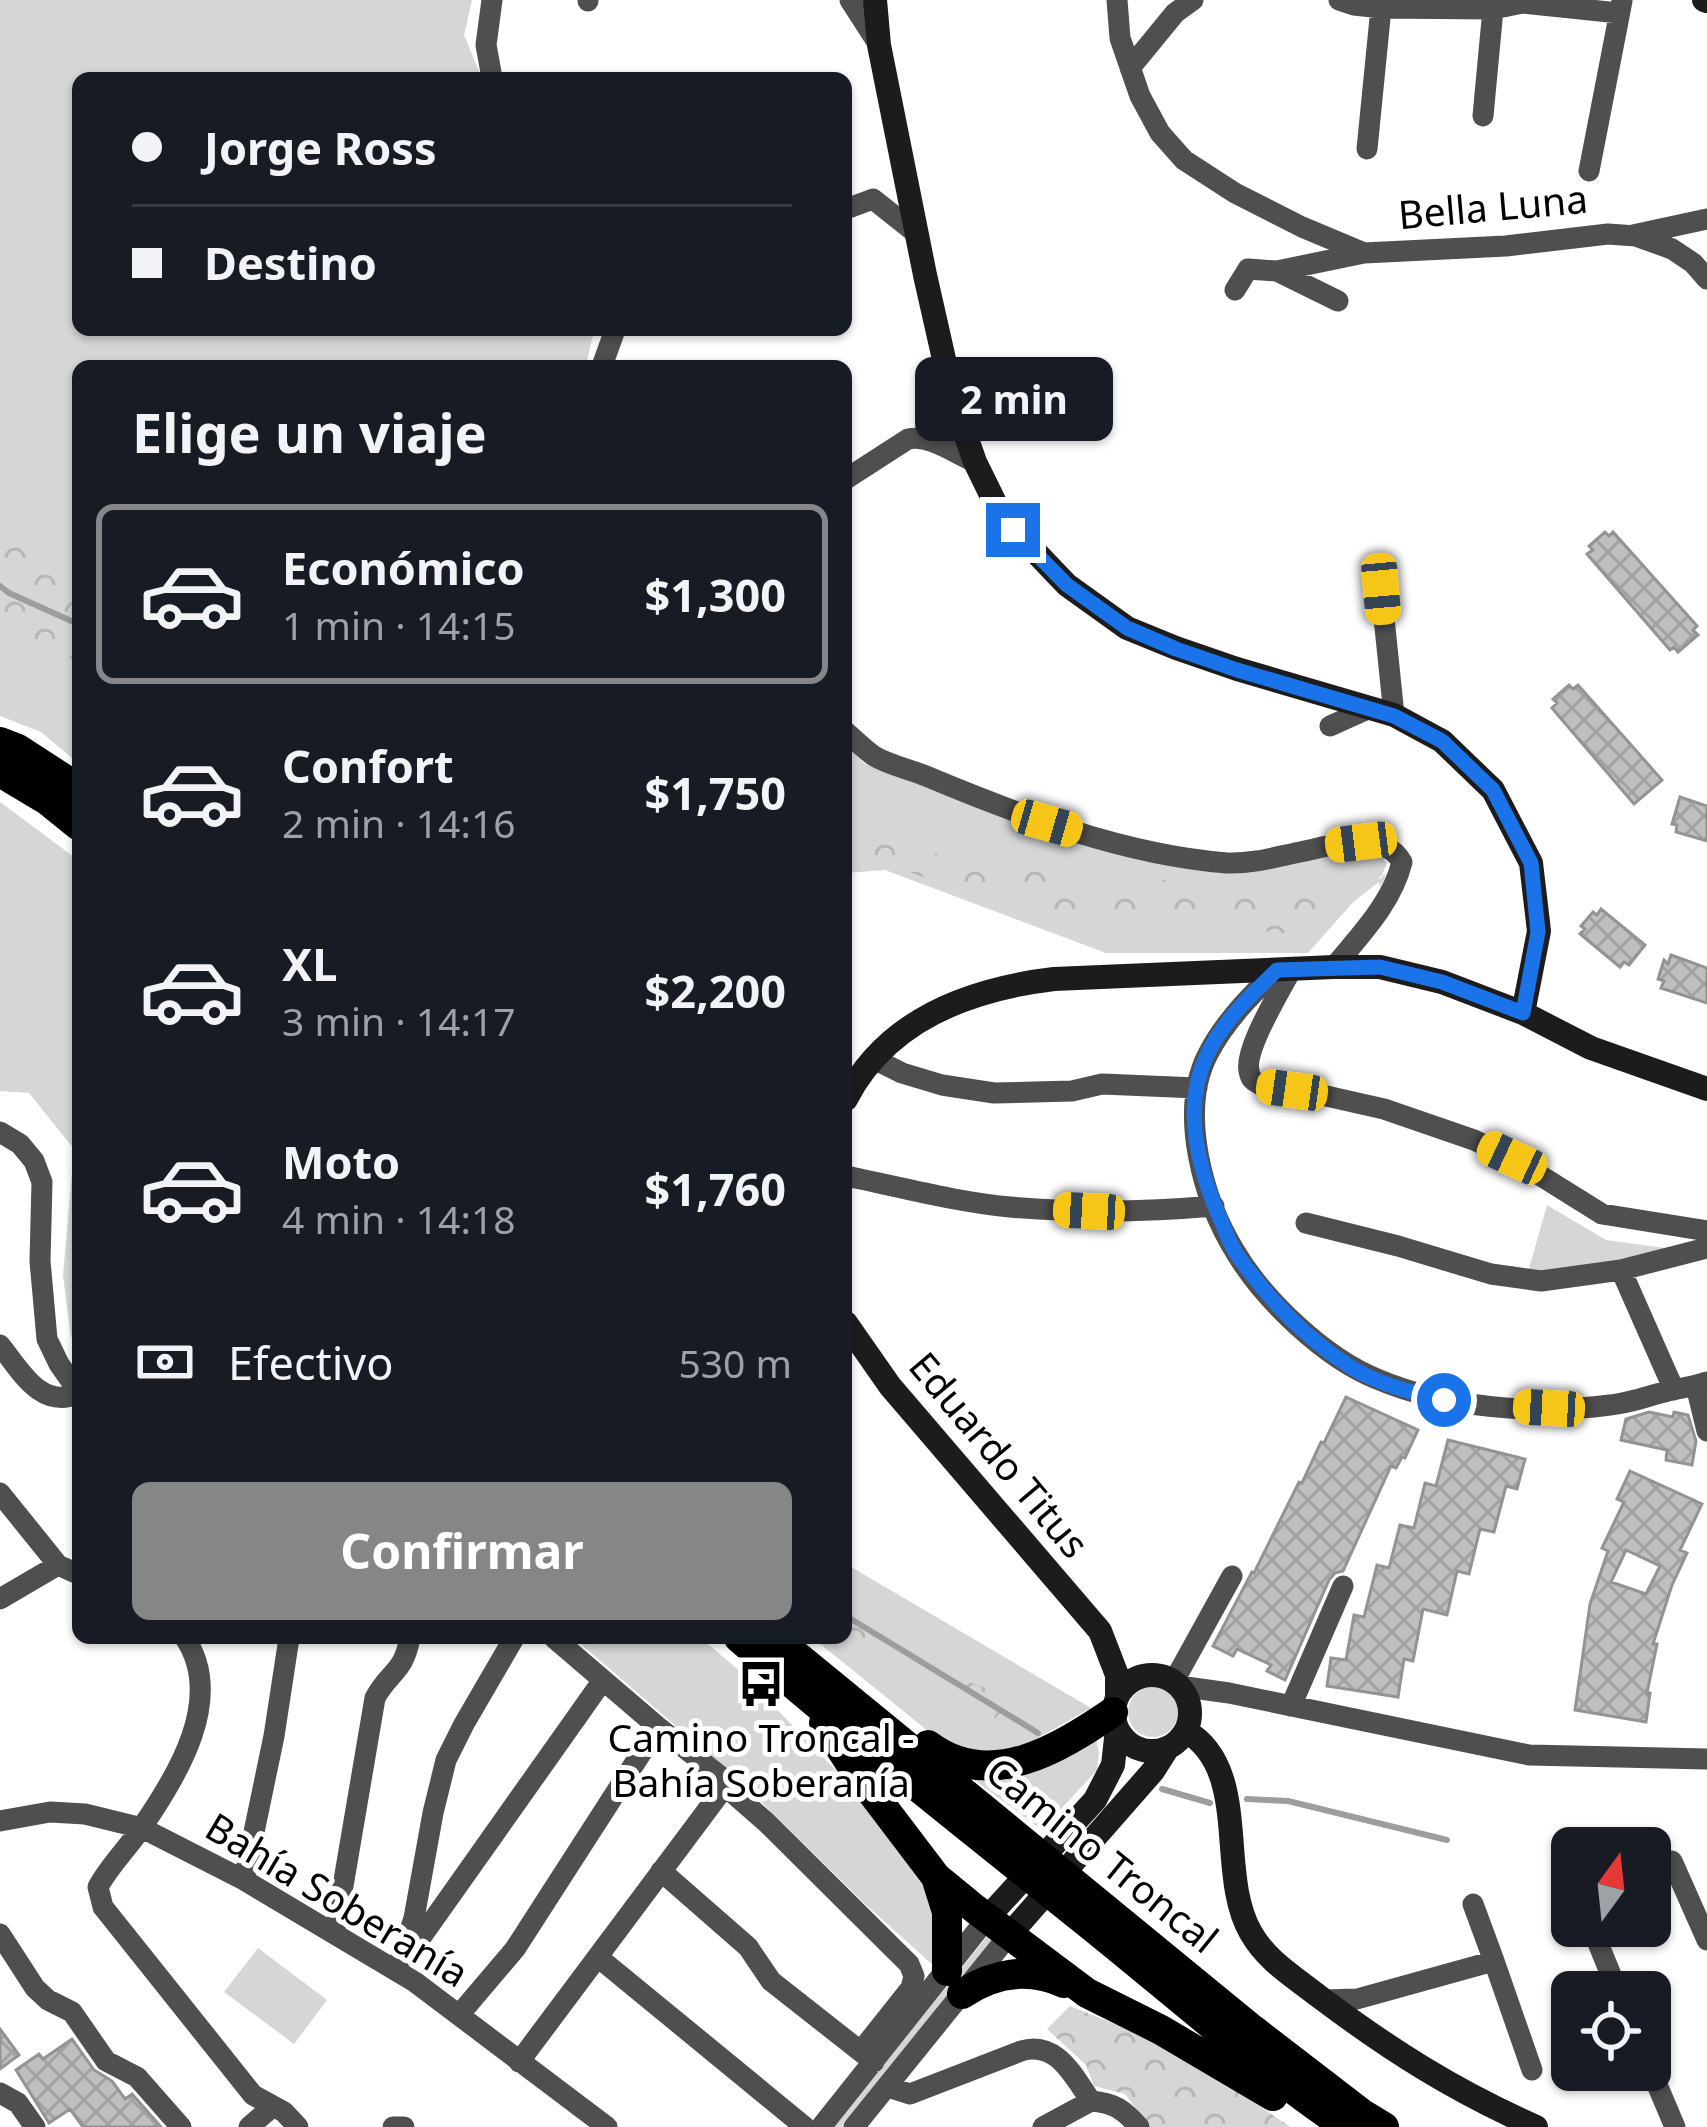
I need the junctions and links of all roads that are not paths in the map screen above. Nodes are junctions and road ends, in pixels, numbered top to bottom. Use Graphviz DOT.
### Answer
graph roads {
  1 [pos="493,0"];
  2 [pos="850,0"];
  3 [pos="875,0"];
  4 [pos="1118,0"];
  5 [pos="1192,0"];
  6 [pos="1339,0"];
  7 [pos="1620,6"];
  8 [pos="1381,8"];
  9 [pos="1493,9"];
  10 [pos="879,45"];
  11 [pos="1130,68"];
  12 [pos="491,72"];
  13 [pos="1483,116"];
  14 [pos="1367,149"];
  15 [pos="1589,171"];
  16 [pos="852,206"];
  17 [pos="1707,219"];
  18 [pos="917,234"];
  19 [pos="1632,235"];
  20 [pos="1364,253"];
  21 [pos="1277,271"];
  22 [pos="1707,279"];
  23 [pos="1235,290"];
  24 [pos="1338,301"];
  25 [pos="975,462"];
  26 [pos="852,475"];
  27 [pos="1381,589"];
  28 [pos="1382,712"];
  29 [pos="1330,726"];
  30 [pos="852,737"];
  31 [pos="0,742"];
  32 [pos="0,772"];
  33 [pos="72,784"];
  34 [pos="72,820"];
  35 [pos="1334,967"];
  36 [pos="1284,970"];
  37 [pos="1523,1013"];
  38 [pos="874,1059"];
  39 [pos="852,1086"];
  40 [pos="1197,1088"];
  41 [pos="1707,1089"];
  42 [pos="0,1132"];
  43 [pos="852,1178"];
  44 [pos="1214,1205"];
  45 [pos="1306,1223"];
  46 [pos="1707,1231"];
  47 [pos="1707,1248"];
  48 [pos="1622,1270"];
  49 [pos="852,1332"];
  50 [pos="0,1345"];
  51 [pos="72,1384"];
  52 [pos="1692,1386"];
  53 [pos="72,1395"];
  54 [pos="1707,1431"];
  55 [pos="0,1493"];
  56 [pos="68,1569"];
  57 [pos="1232,1576"];
  58 [pos="1343,1586"];
  59 [pos="0,1599"];
  60 [pos="1100,1631"];
  61 [pos="189,1644"];
  62 [pos="288,1644"];
  63 [pos="409,1644"];
  64 [pos="511,1644"];
  65 [pos="561,1644"];
  66 [pos="746,1644"];
  67 [pos="786,1644"];
  68 [pos="789,1644"];
  69 [pos="603,1681"];
  70 [pos="791,1683"];
  71 [pos="1175,1687"];
  72 [pos="1291,1706"];
  73 [pos="1116,1713"];
  74 [pos="658,1727"];
  75 [pos="1177,1740"];
  76 [pos="1707,1759"];
  77 [pos="726,1785"];
  78 [pos="0,1820"];
  79 [pos="142,1828"];
  80 [pos="1018,1853"];
  81 [pos="1672,1861"];
  82 [pos="661,1871"];
  83 [pos="937,1877"];
  84 [pos="244,1880"];
  85 [pos="1473,1904"];
  86 [pos="1088,1908"];
  87 [pos="999,1926"];
  88 [pos="334,1933"];
  89 [pos="0,1934"];
  90 [pos="1707,1940"];
  91 [pos="599,1958"];
  92 [pos="1494,1961"];
  93 [pos="398,1971"];
  94 [pos="954,1983"];
  95 [pos="1087,1994"];
  96 [pos="1324,2000"];
  97 [pos="459,2015"];
  98 [pos="867,2057"];
  99 [pos="519,2062"];
  100 [pos="1532,2070"];
  101 [pos="888,2086"];
  102 [pos="1660,2091"];
  103 [pos="0,2093"];
  104 [pos="1091,2101"];
  105 [pos="272,2107"];
  106 [pos="35,2127"];
  107 [pos="181,2127"];
  108 [pos="249,2127"];
  109 [pos="298,2127"];
  110 [pos="393,2127"];
  111 [pos="404,2127"];
  112 [pos="607,2127"];
  113 [pos="806,2127"];
  114 [pos="820,2127"];
  115 [pos="854,2127"];
  116 [pos="1043,2127"];
  117 [pos="1139,2127"];
  118 [pos="1331,2127"];
  119 [pos="1346,2127"];
  120 [pos="1384,2127"];
  121 [pos="1536,2127"];
  122 [pos="1675,2127"];
  1 -- 12 [label="street"];
  2 -- 10 [label="street"];
  3 -- 10 [label="street"];
  4 -- 11 [label="street, Bella Luna"];
  5 -- 11 [label="street"];
  6 -- 8 [label="street"];
  7 -- 9 [label="street"];
  7 -- 15 [label="street"];
  8 -- 9 [label="street"];
  8 -- 14 [label="street"];
  9 -- 13 [label="street"];
  10 -- 18 [label="street"];
  11 -- 20 [label="street, Bella Luna"];
  16 -- 18 [label="street"];
  17 -- 19 [label="street"];
  18 -- 25 [label="street"];
  19 -- 20 [label="street, Bella Luna"];
  19 -- 22 [label="street, Bella Luna"];
  20 -- 21 [label="street"];
  21 -- 23 [label="street"];
  21 -- 24 [label="street"];
  25 -- 26 [label="street"];
  25 -- 28 [label="street"];
  27 -- 28 [label="street"];
  28 -- 29 [label="street"];
  28 -- 37 [label="street"];
  30 -- 35 [label="street"];
  31 -- 33 [label="main road"];
  32 -- 34 [label="main road"];
  35 -- 36 [label="street"];
  35 -- 37 [label="street"];
  36 -- 38 [label="street"];
  36 -- 40 [label="street"];
  36 -- 46 [label="street"];
  37 -- 41 [label="street"];
  38 -- 39 [label="street"];
  38 -- 40 [label="street"];
  40 -- 44 [label="street"];
  42 -- 51 [label="street"];
  43 -- 44 [label="street"];
  44 -- 52 [label="street"];
  45 -- 48 [label="street"];
  47 -- 48 [label="street"];
  48 -- 52 [label="street"];
  49 -- 60 [label="street, Eduardo Titus"];
  50 -- 53 [label="street"];
  52 -- 54 [label="street"];
  55 -- 56 [label="street"];
  56 -- 59 [label="street"];
  57 -- 71 [label="street"];
  58 -- 72 [label="street"];
  60 -- 71 [label="street, Eduardo Titus"];
  60 -- 73 [label="street, Eduardo Titus"];
  61 -- 79 [label="street"];
  62 -- 84 [label="street"];
  63 -- 88 [label="street"];
  64 -- 93 [label="street"];
  65 -- 69 [label="street"];
  66 -- 70 [label="main road, Camino Troncal"];
  67 -- 80 [label="main road, Camino Troncal"];
  68 -- 73 [label="main road"];
  69 -- 74 [label="street"];
  69 -- 93 [label="street"];
  70 -- 80 [label="main road, Camino Troncal"];
  70 -- 83 [label="main road"];
  71 -- 72 [label="street"];
  71 -- 73 [label="street"];
  71 -- 75 [label="street"];
  72 -- 76 [label="street"];
  73 -- 75 [label="street"];
  73 -- 87 [label="street"];
  74 -- 77 [label="street"];
  74 -- 97 [label="street"];
  75 -- 87 [label="street"];
  75 -- 96 [label="street"];
  77 -- 82 [label="street"];
  77 -- 98 [label="street"];
  78 -- 79 [label="street, Bahía Soberanía"];
  79 -- 84 [label="street, Bahía Soberanía"];
  79 -- 105 [label="street"];
  80 -- 86 [label="main road, Camino Troncal"];
  81 -- 90 [label="street"];
  82 -- 91 [label="street"];
  82 -- 98 [label="street"];
  83 -- 87 [label="main road"];
  83 -- 94 [label="main road"];
  84 -- 88 [label="street, Bahía Soberanía"];
  85 -- 92 [label="street"];
  86 -- 119 [label="main road, Camino Troncal"];
  86 -- 120 [label="main road, Camino Troncal"];
  87 -- 94 [label="street"];
  87 -- 95 [label="main road"];
  88 -- 93 [label="street, Bahía Soberanía"];
  89 -- 107 [label="street"];
  91 -- 99 [label="street"];
  91 -- 113 [label="street"];
  92 -- 96 [label="street"];
  92 -- 100 [label="street"];
  93 -- 97 [label="street, Bahía Soberanía"];
  94 -- 95 [label="main road"];
  94 -- 98 [label="street"];
  94 -- 101 [label="street"];
  95 -- 118 [label="main road"];
  96 -- 121 [label="street"];
  97 -- 99 [label="street, Bahía Soberanía"];
  98 -- 114 [label="street"];
  99 -- 112 [label="street, Bahía Soberanía"];
  101 -- 104 [label="street"];
  101 -- 115 [label="street"];
  102 -- 122 [label="street"];
  103 -- 106 [label="street"];
  104 -- 116 [label="street"];
  104 -- 117 [label="street"];
  105 -- 108 [label="street"];
  105 -- 109 [label="street"];
  110 -- 111 [label="street"];
}
